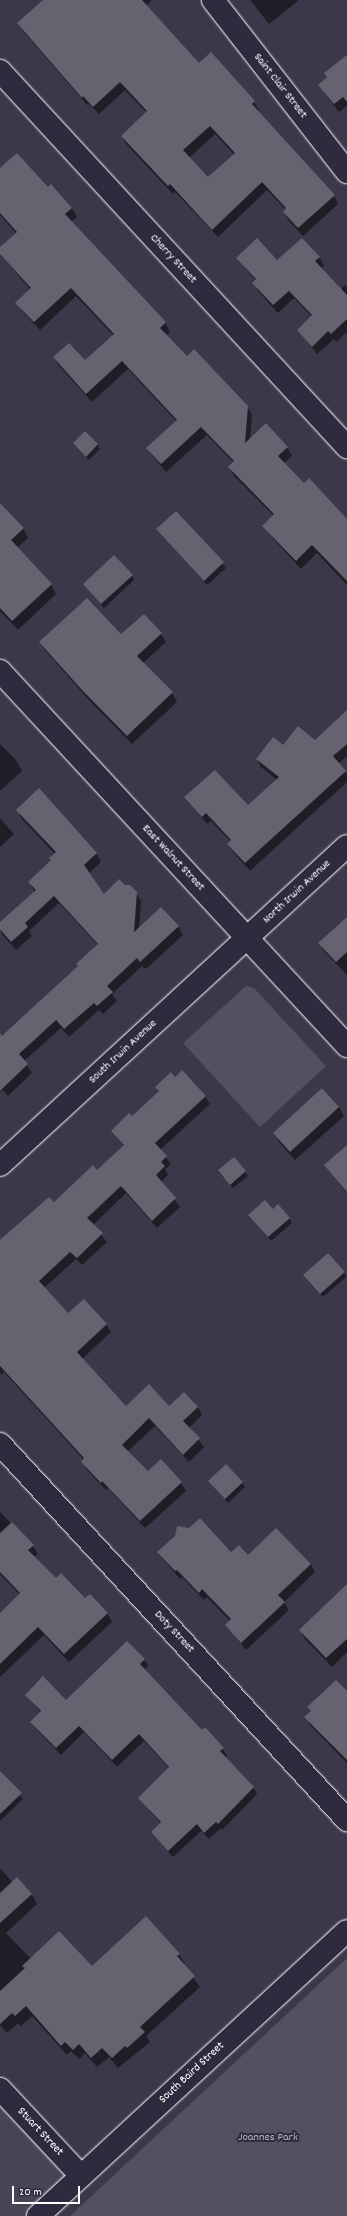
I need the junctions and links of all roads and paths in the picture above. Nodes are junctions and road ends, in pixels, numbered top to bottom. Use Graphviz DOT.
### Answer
graph roads {
  1 [pos="213,0"];
  2 [pos="0,71"];
  3 [pos="347,172"];
  4 [pos="347,447"];
  5 [pos="0,671"];
  6 [pos="347,846"];
  7 [pos="247,938"];
  8 [pos="347,1046"];
  9 [pos="0,1165"];
  10 [pos="0,1444"];
  11 [pos="347,1820"];
  12 [pos="347,1931"];
  13 [pos="0,2089"];
  14 [pos="81,2176"];
  15 [pos="38,2216"];
  1 -- 3 [label="street, Saint Clair Street"];
  2 -- 4 [label="street, Cherry Street"];
  5 -- 7 [label="street, East Walnut Street"];
  6 -- 7 [label="street, North Irwin Avenue"];
  7 -- 8 [label="street, East Walnut Street"];
  7 -- 9 [label="street, South Irwin Avenue"];
  10 -- 11 [label="street, Doty Street"];
  12 -- 14 [label="street, South Baird Street"];
  13 -- 14 [label="street, Stuart Street"];
  14 -- 15 [label="street, South Baird Street"];
}
